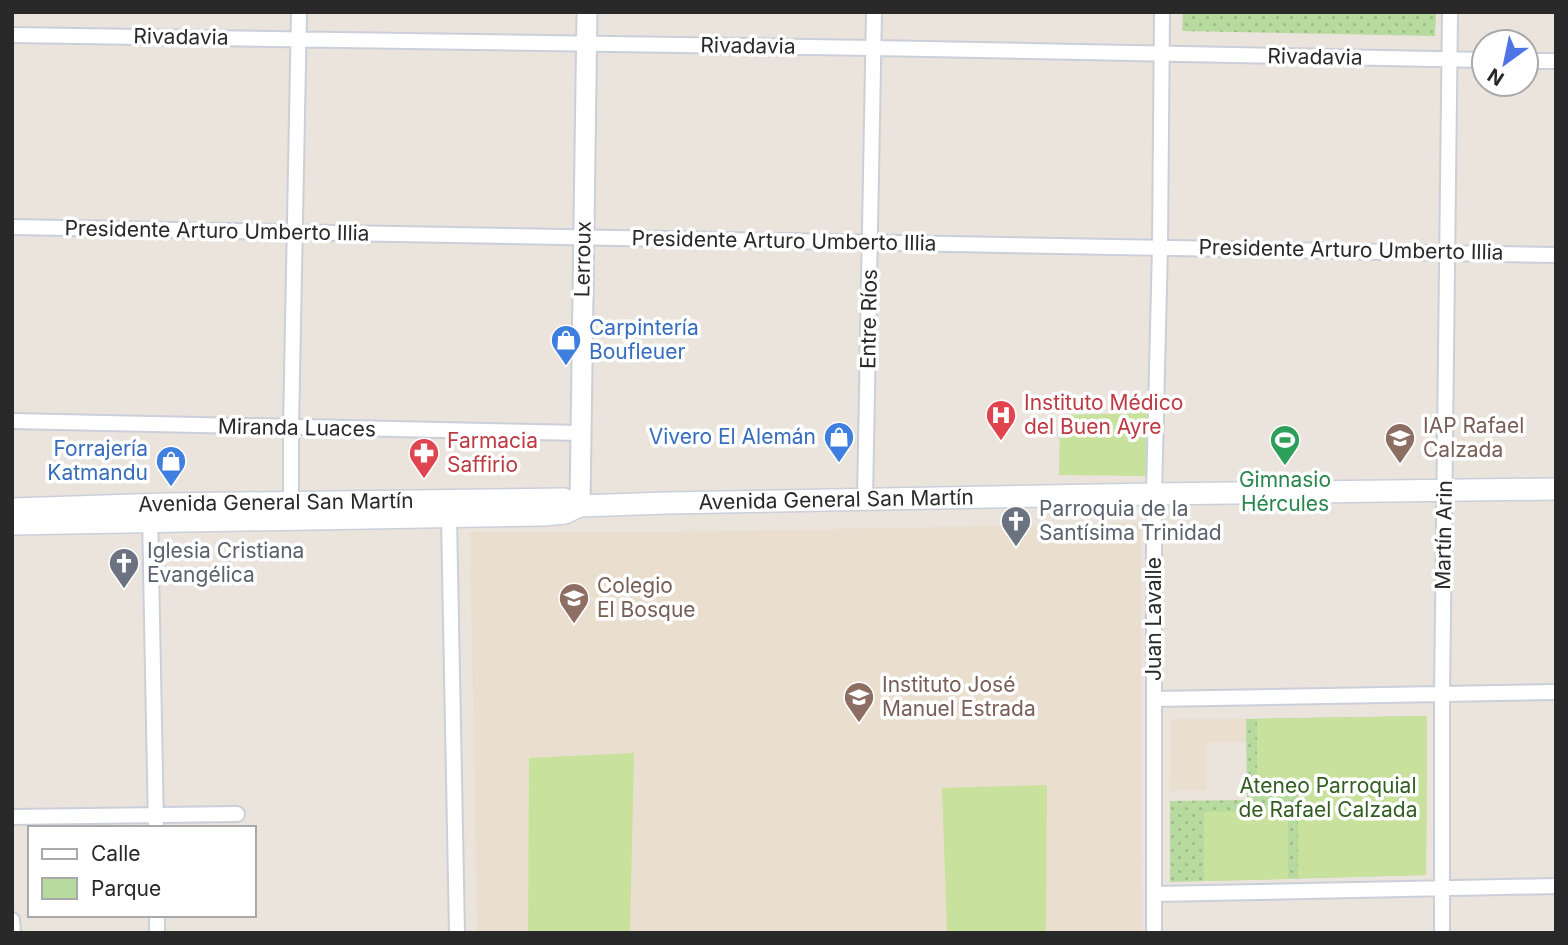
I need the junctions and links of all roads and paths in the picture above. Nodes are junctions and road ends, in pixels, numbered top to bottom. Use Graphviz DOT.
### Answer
graph roads {
  1 [pos="299,12"];
  2 [pos="587,12"];
  3 [pos="874,12"];
  4 [pos="1162,12"];
  5 [pos="1450,12"];
  6 [pos="12,35"];
  7 [pos="299,38"];
  8 [pos="587,44"];
  9 [pos="873,48"];
  10 [pos="1161,55"];
  11 [pos="1450,60"];
  12 [pos="1470,60"];
  13 [pos="12,227"];
  14 [pos="295,233"];
  15 [pos="583,238"];
  16 [pos="871,242"];
  17 [pos="1160,246"];
  18 [pos="1448,252"];
  19 [pos="1556,255"];
  20 [pos="12,421"];
  21 [pos="291,428"];
  22 [pos="582,433"];
  23 [pos="1556,489"];
  24 [pos="1445,491"];
  25 [pos="1154,494"];
  26 [pos="865,499"];
  27 [pos="291,504"];
  28 [pos="580,506"];
  29 [pos="12,509"];
  30 [pos="150,513"];
  31 [pos="449,517"];
  32 [pos="12,524"];
  33 [pos="1556,692"];
  34 [pos="1442,695"];
  35 [pos="1154,699"];
  36 [pos="237,814"];
  37 [pos="12,817"];
  38 [pos="156,821"];
  39 [pos="1556,886"];
  40 [pos="1442,887"];
  41 [pos="1154,894"];
  42 [pos="12,920"];
  43 [pos="13,933"];
  44 [pos="457,933"];
  45 [pos="1154,933"];
  46 [pos="1442,933"];
  1 -- 7 [label="street"];
  2 -- 8 [label="street, Lerroux"];
  3 -- 9 [label="street, Entre Ríos"];
  4 -- 10 [label="street, Juan Lavalle"];
  5 -- 11 [label="street, Martín Arin"];
  6 -- 7 [label="street, Rivadavia"];
  7 -- 8 [label="street, Rivadavia"];
  7 -- 14 [label="street"];
  8 -- 9 [label="street, Rivadavia"];
  8 -- 15 [label="street, Lerroux"];
  9 -- 10 [label="street, Rivadavia"];
  9 -- 16 [label="street, Entre Ríos"];
  10 -- 11 [label="street, Rivadavia"];
  10 -- 17 [label="street, Juan Lavalle"];
  11 -- 12 [label="street, Rivadavia"];
  11 -- 18 [label="street, Martín Arin"];
  13 -- 14 [label="street, Presidente Arturo Umberto Illia"];
  14 -- 15 [label="street, Presidente Arturo Umberto Illia"];
  14 -- 21 [label="street"];
  15 -- 16 [label="street, Presidente Arturo Umberto Illia"];
  15 -- 22 [label="street, Lerroux"];
  16 -- 17 [label="street, Presidente Arturo Umberto Illia"];
  16 -- 26 [label="street, Entre Ríos"];
  17 -- 18 [label="street, Presidente Arturo Umberto Illia"];
  17 -- 25 [label="street, Juan Lavalle"];
  18 -- 19 [label="street, Presidente Arturo Umberto Illia"];
  18 -- 24 [label="street, Martín Arin"];
  20 -- 21 [label="street, Miranda Luaces"];
  21 -- 22 [label="street, Miranda Luaces"];
  21 -- 27 [label="street"];
  22 -- 28 [label="street, Lerroux"];
  23 -- 24 [label="main road, Avenida General San Martín"];
  24 -- 25 [label="main road, Avenida General San Martín"];
  24 -- 34 [label="street, Martín Arin"];
  25 -- 26 [label="main road, Avenida General San Martín"];
  25 -- 35 [label="street, Juan Lavalle"];
  26 -- 28 [label="main road, Avenida General San Martín"];
  27 -- 28 [label="main road, Avenida General San Martín"];
  27 -- 30 [label="main road, Avenida General San Martín"];
  28 -- 31 [label="main road, Avenida General San Martín"];
  29 -- 30 [label="main road, Avenida General San Martín"];
  30 -- 31 [label="main road, Avenida General San Martín"];
  30 -- 32 [label="main road, Avenida General San Martín"];
  30 -- 38 [label="street"];
  31 -- 44 [label="street"];
  33 -- 34 [label="street"];
  34 -- 35 [label="street"];
  34 -- 40 [label="street, Martín Arin"];
  35 -- 41 [label="street, Juan Lavalle"];
  36 -- 38 [label="street"];
  37 -- 38 [label="street"];
  39 -- 40 [label="street"];
  40 -- 41 [label="street"];
  40 -- 46 [label="street, Martín Arin"];
  41 -- 45 [label="street, Juan Lavalle"];
  42 -- 43 [label="street"];
}
